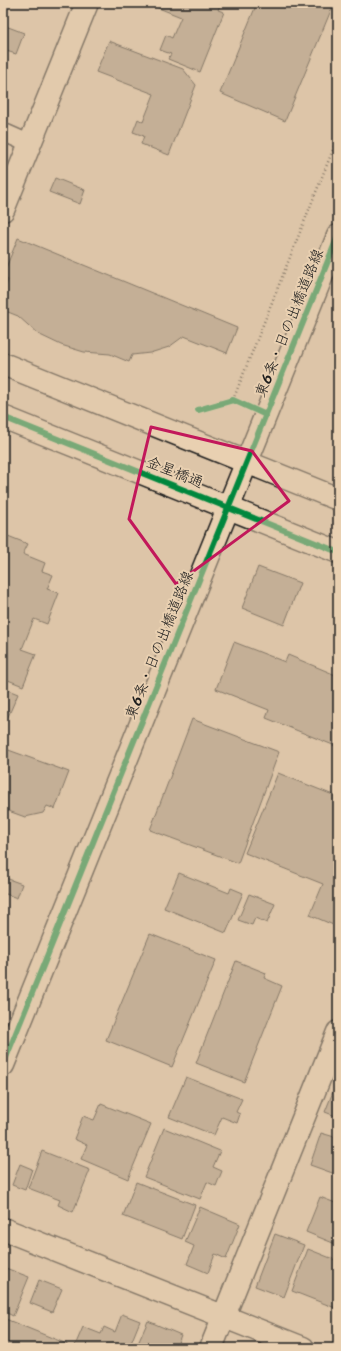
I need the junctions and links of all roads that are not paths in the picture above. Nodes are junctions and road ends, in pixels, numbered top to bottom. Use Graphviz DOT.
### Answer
graph roads {
  1 [pos="87,3"];
  2 [pos="3,132"];
  3 [pos="30,144"];
  4 [pos="3,210"];
  5 [pos="338,236"];
  6 [pos="3,364"];
  7 [pos="3,417"];
  8 [pos="247,462"];
  9 [pos="338,499"];
  10 [pos="228,508"];
  11 [pos="338,552"];
  12 [pos="338,1032"];
  13 [pos="3,1065"];
  14 [pos="3,1229"];
  15 [pos="224,1316"];
  16 [pos="211,1348"];
  17 [pos="303,1348"];
  1 -- 3 [label="street"];
  2 -- 3 [label="lane"];
  3 -- 4 [label="street"];
  5 -- 8 [label="street, 東6条・日の出橋道路線"];
  6 -- 8 [label="street"];
  7 -- 10 [label="street, 金星橋通"];
  8 -- 9 [label="street"];
  8 -- 10 [label="street, 東6条・日の出橋道路線"];
  10 -- 11 [label="street, 金星橋通"];
  10 -- 13 [label="street, 東6条・日の出橋道路線"];
  12 -- 15 [label="street"];
  14 -- 15 [label="street"];
  15 -- 16 [label="street"];
  15 -- 17 [label="street"];
}
